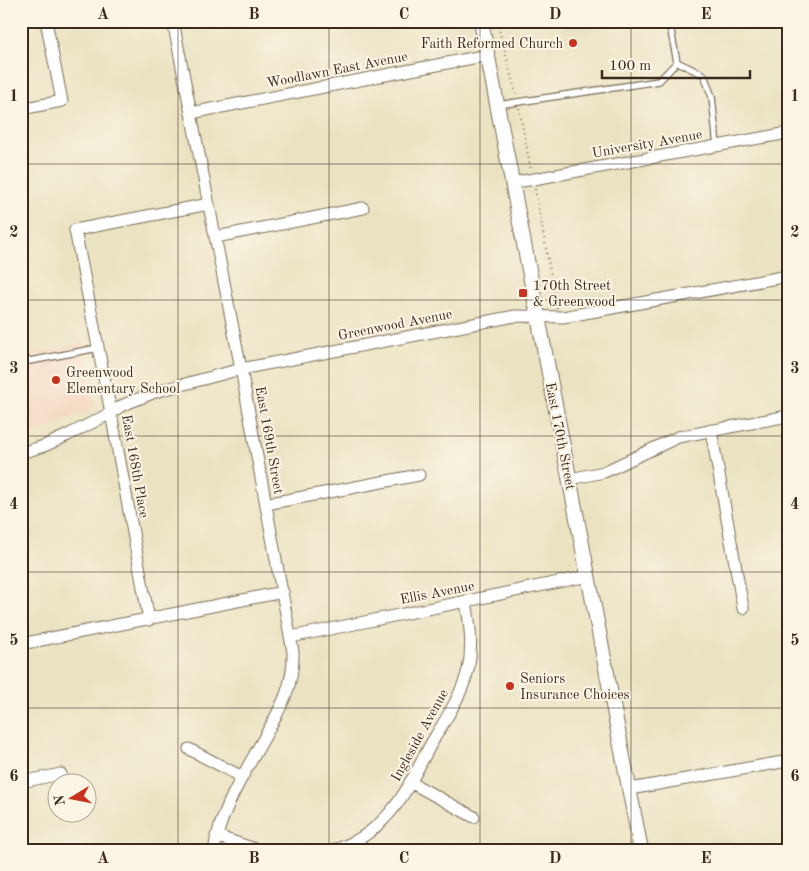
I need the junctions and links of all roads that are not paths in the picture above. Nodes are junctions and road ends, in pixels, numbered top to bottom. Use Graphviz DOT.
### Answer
graph roads {
  1 [pos="46,21"];
  2 [pos="173,21"];
  3 [pos="481,21"];
  4 [pos="668,21"];
  5 [pos="488,55"];
  6 [pos="677,62"];
  7 [pos="498,105"];
  8 [pos="21,109"];
  9 [pos="191,113"];
  10 [pos="788,133"];
  11 [pos="718,146"];
  12 [pos="512,183"];
  13 [pos="209,204"];
  14 [pos="363,208"];
  15 [pos="216,237"];
  16 [pos="788,276"];
  17 [pos="538,317"];
  18 [pos="98,348"];
  19 [pos="21,359"];
  20 [pos="242,369"];
  21 [pos="111,413"];
  22 [pos="788,416"];
  23 [pos="711,430"];
  24 [pos="21,453"];
  25 [pos="419,475"];
  26 [pos="570,479"];
  27 [pos="266,504"];
  28 [pos="588,576"];
  29 [pos="284,592"];
  30 [pos="466,602"];
  31 [pos="743,608"];
  32 [pos="148,620"];
  33 [pos="292,637"];
  34 [pos="21,644"];
  35 [pos="189,749"];
  36 [pos="788,761"];
  37 [pos="48,777"];
  38 [pos="242,777"];
  39 [pos="21,782"];
  40 [pos="410,782"];
  41 [pos="630,788"];
  42 [pos="474,816"];
  43 [pos="216,836"];
  44 [pos="214,850"];
  45 [pos="258,850"];
  46 [pos="334,850"];
  47 [pos="641,850"];
  1 -- 8 [label="street"];
  2 -- 9 [label="street, East 169th Street"];
  3 -- 5 [label="street, East 170th Street"];
  4 -- 6 [label="lane"];
  5 -- 7 [label="street, East 170th Street"];
  5 -- 9 [label="street, Woodlawn East Avenue"];
  6 -- 7 [label="lane"];
  6 -- 11 [label="lane"];
  7 -- 12 [label="street, East 170th Street"];
  9 -- 13 [label="street, East 169th Street"];
  10 -- 11 [label="street, University Avenue"];
  11 -- 12 [label="street, University Avenue"];
  12 -- 17 [label="street, East 170th Street"];
  13 -- 15 [label="street, East 169th Street"];
  13 -- 18 [label="street, East 168th Place"];
  14 -- 15 [label="street"];
  15 -- 20 [label="street, East 169th Street"];
  16 -- 17 [label="street, Greenwood Avenue"];
  17 -- 20 [label="street, Greenwood Avenue"];
  17 -- 26 [label="street, East 170th Street"];
  18 -- 19 [label="lane"];
  18 -- 21 [label="street, East 168th Place"];
  20 -- 21 [label="street, Greenwood Avenue"];
  20 -- 27 [label="street, East 169th Street"];
  21 -- 24 [label="street, Greenwood Avenue"];
  21 -- 32 [label="street, East 168th Place"];
  22 -- 23 [label="street"];
  23 -- 26 [label="street"];
  23 -- 31 [label="street"];
  25 -- 27 [label="street"];
  26 -- 28 [label="street, East 170th Street"];
  27 -- 29 [label="street, East 169th Street"];
  28 -- 30 [label="street, Ellis Avenue"];
  28 -- 41 [label="street, East 170th Street"];
  29 -- 32 [label="street"];
  29 -- 33 [label="street, East 169th Street"];
  30 -- 33 [label="street, Ellis Avenue"];
  30 -- 40 [label="street, Ingleside Avenue"];
  32 -- 34 [label="street"];
  33 -- 38 [label="street, East 169th Street"];
  35 -- 38 [label="street"];
  36 -- 41 [label="street"];
  37 -- 39 [label="street"];
  38 -- 43 [label="street, East 169th Street"];
  40 -- 42 [label="street"];
  40 -- 46 [label="street, Ingleside Avenue"];
  41 -- 47 [label="street, East 170th Street"];
  43 -- 44 [label="street, East 169th Street"];
  43 -- 45 [label="street"];
}
